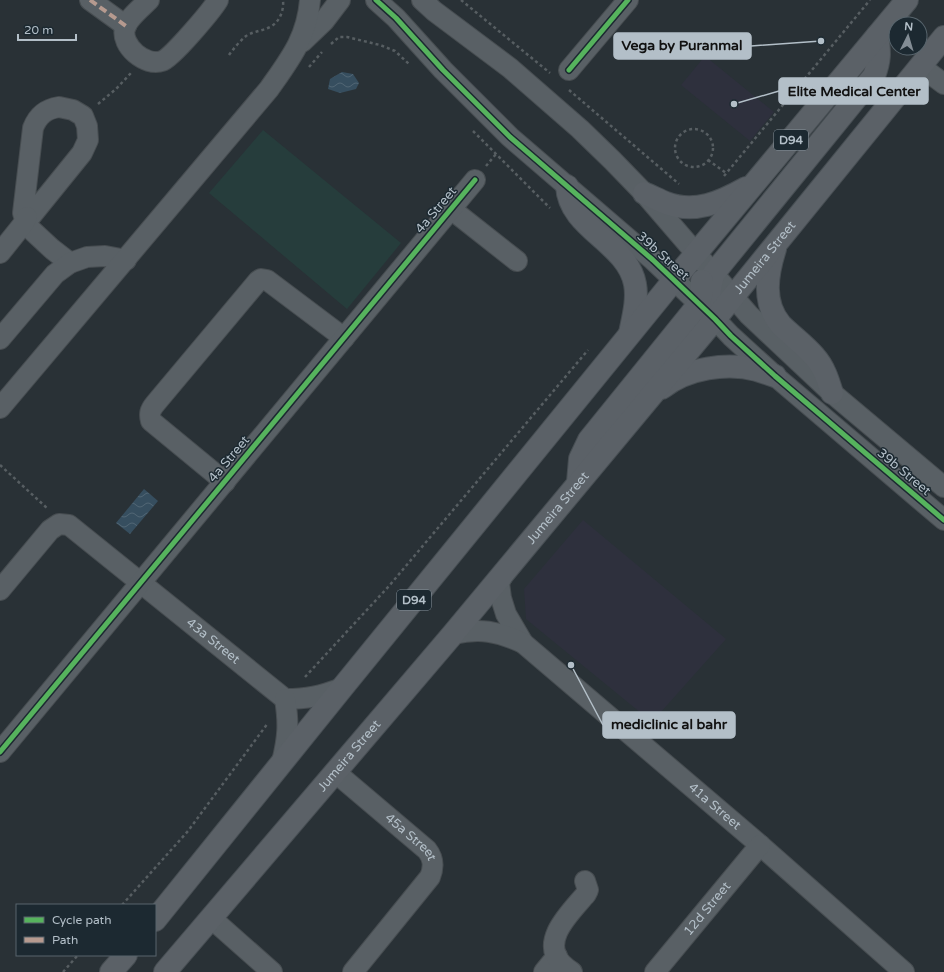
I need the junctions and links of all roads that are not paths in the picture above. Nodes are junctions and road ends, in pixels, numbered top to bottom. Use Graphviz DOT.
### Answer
graph roads {
  1 [pos="90,0"];
  2 [pos="148,0"];
  3 [pos="218,0"];
  4 [pos="310,0"];
  5 [pos="340,0"];
  6 [pos="376,0"];
  7 [pos="422,0"];
  8 [pos="628,0"];
  9 [pos="907,0"];
  10 [pos="126,26"];
  11 [pos="877,36"];
  12 [pos="944,37"];
  13 [pos="298,44"];
  14 [pos="920,66"];
  15 [pos="563,78"];
  16 [pos="944,84"];
  17 [pos="28,171"];
  18 [pos="475,180"];
  19 [pos="757,181"];
  20 [pos="567,186"];
  21 [pos="54,188"];
  22 [pos="644,193"];
  23 [pos="450,209"];
  24 [pos="26,220"];
  25 [pos="779,240"];
  26 [pos="0,253"];
  27 [pos="696,254"];
  28 [pos="126,260"];
  29 [pos="517,262"];
  30 [pos="70,263"];
  31 [pos="714,273"];
  32 [pos="674,280"];
  33 [pos="733,296"];
  34 [pos="699,304"];
  35 [pos="715,319"];
  36 [pos="630,335"];
  37 [pos="344,338"];
  38 [pos="0,339"];
  39 [pos="774,376"];
  40 [pos="832,393"];
  41 [pos="646,401"];
  42 [pos="0,408"];
  43 [pos="225,482"];
  44 [pos="578,483"];
  45 [pos="944,487"];
  46 [pos="944,520"];
  47 [pos="505,571"];
  48 [pos="141,583"];
  49 [pos="0,590"];
  50 [pos="453,634"];
  51 [pos="523,644"];
  52 [pos="342,688"];
  53 [pos="285,699"];
  54 [pos="0,752"];
  55 [pos="282,762"];
  56 [pos="335,772"];
  57 [pos="760,845"];
  58 [pos="586,881"];
  59 [pos="211,918"];
  60 [pos="156,919"];
  61 [pos="125,956"];
  62 [pos="557,956"];
  63 [pos="111,972"];
  64 [pos="165,972"];
  65 [pos="272,972"];
  66 [pos="353,972"];
  67 [pos="544,972"];
  68 [pos="572,972"];
  69 [pos="655,972"];
  70 [pos="904,972"];
  1 -- 10 [label="street"];
  2 -- 10 [label="street"];
  3 -- 10 [label="street"];
  4 -- 13 [label="street"];
  5 -- 13 [label="street"];
  6 -- 20 [label="street, 39b Street"];
  7 -- 22 [label="street, 39b Street"];
  8 -- 15 [label="street"];
  9 -- 11 [label="main road, D94"];
  11 -- 19 [label="main road, D94"];
  11 -- 31 [label="main road"];
  12 -- 14 [label="main road, Jumeira Street"];
  13 -- 28 [label="street"];
  14 -- 16 [label="street"];
  14 -- 25 [label="main road, Jumeira Street"];
  17 -- 21 [label="street"];
  17 -- 21 [label="street"];
  17 -- 24 [label="street"];
  18 -- 23 [label="street, 4a Street"];
  19 -- 22 [label="main road"];
  19 -- 27 [label="main road, D94"];
  20 -- 32 [label="street, 39b Street"];
  20 -- 36 [label="main road"];
  21 -- 24 [label="street"];
  22 -- 27 [label="street, 39b Street"];
  23 -- 29 [label="street"];
  23 -- 37 [label="street, 4a Street"];
  24 -- 26 [label="street"];
  24 -- 30 [label="street"];
  25 -- 33 [label="main road, Jumeira Street"];
  25 -- 40 [label="main road"];
  27 -- 31 [label="street, 39b Street"];
  27 -- 32 [label="main road, D94"];
  27 -- 34 [label="main road"];
  28 -- 30 [label="street"];
  28 -- 42 [label="street"];
  30 -- 38 [label="street"];
  31 -- 33 [label="street, 39b Street"];
  31 -- 35 [label="main road"];
  32 -- 34 [label="street, 39b Street"];
  32 -- 36 [label="main road, D94"];
  33 -- 35 [label="main road, Jumeira Street"];
  33 -- 40 [label="street, 39b Street"];
  34 -- 35 [label="street, 39b Street"];
  34 -- 44 [label="main road"];
  35 -- 39 [label="street, 39b Street"];
  35 -- 41 [label="main road, Jumeira Street"];
  36 -- 52 [label="main road, D94"];
  37 -- 43 [label="street, 4a Street"];
  37 -- 43 [label="street"];
  39 -- 41 [label="main road"];
  39 -- 46 [label="street, 39b Street"];
  40 -- 45 [label="street, 39b Street"];
  41 -- 44 [label="main road, Jumeira Street"];
  43 -- 48 [label="street, 4a Street"];
  44 -- 47 [label="main road, Jumeira Street"];
  47 -- 50 [label="main road, Jumeira Street"];
  47 -- 51 [label="street, 41a Street"];
  48 -- 49 [label="street, 43a Street"];
  48 -- 53 [label="street, 43a Street"];
  48 -- 54 [label="street, 4a Street"];
  50 -- 51 [label="street, 41a Street"];
  50 -- 56 [label="main road, Jumeira Street"];
  51 -- 57 [label="street, 41a Street"];
  52 -- 53 [label="street"];
  52 -- 55 [label="main road, D94"];
  53 -- 55 [label="street"];
  55 -- 60 [label="main road, D94"];
  56 -- 59 [label="main road, Jumeira Street"];
  56 -- 66 [label="street, 45a Street"];
  57 -- 69 [label="street, 12d Street"];
  57 -- 70 [label="street, 41a Street"];
  58 -- 62 [label="street"];
  59 -- 64 [label="main road, Jumeira Street"];
  59 -- 65 [label="street"];
  61 -- 63 [label="main road"];
  62 -- 67 [label="street"];
  62 -- 68 [label="street"];
}
